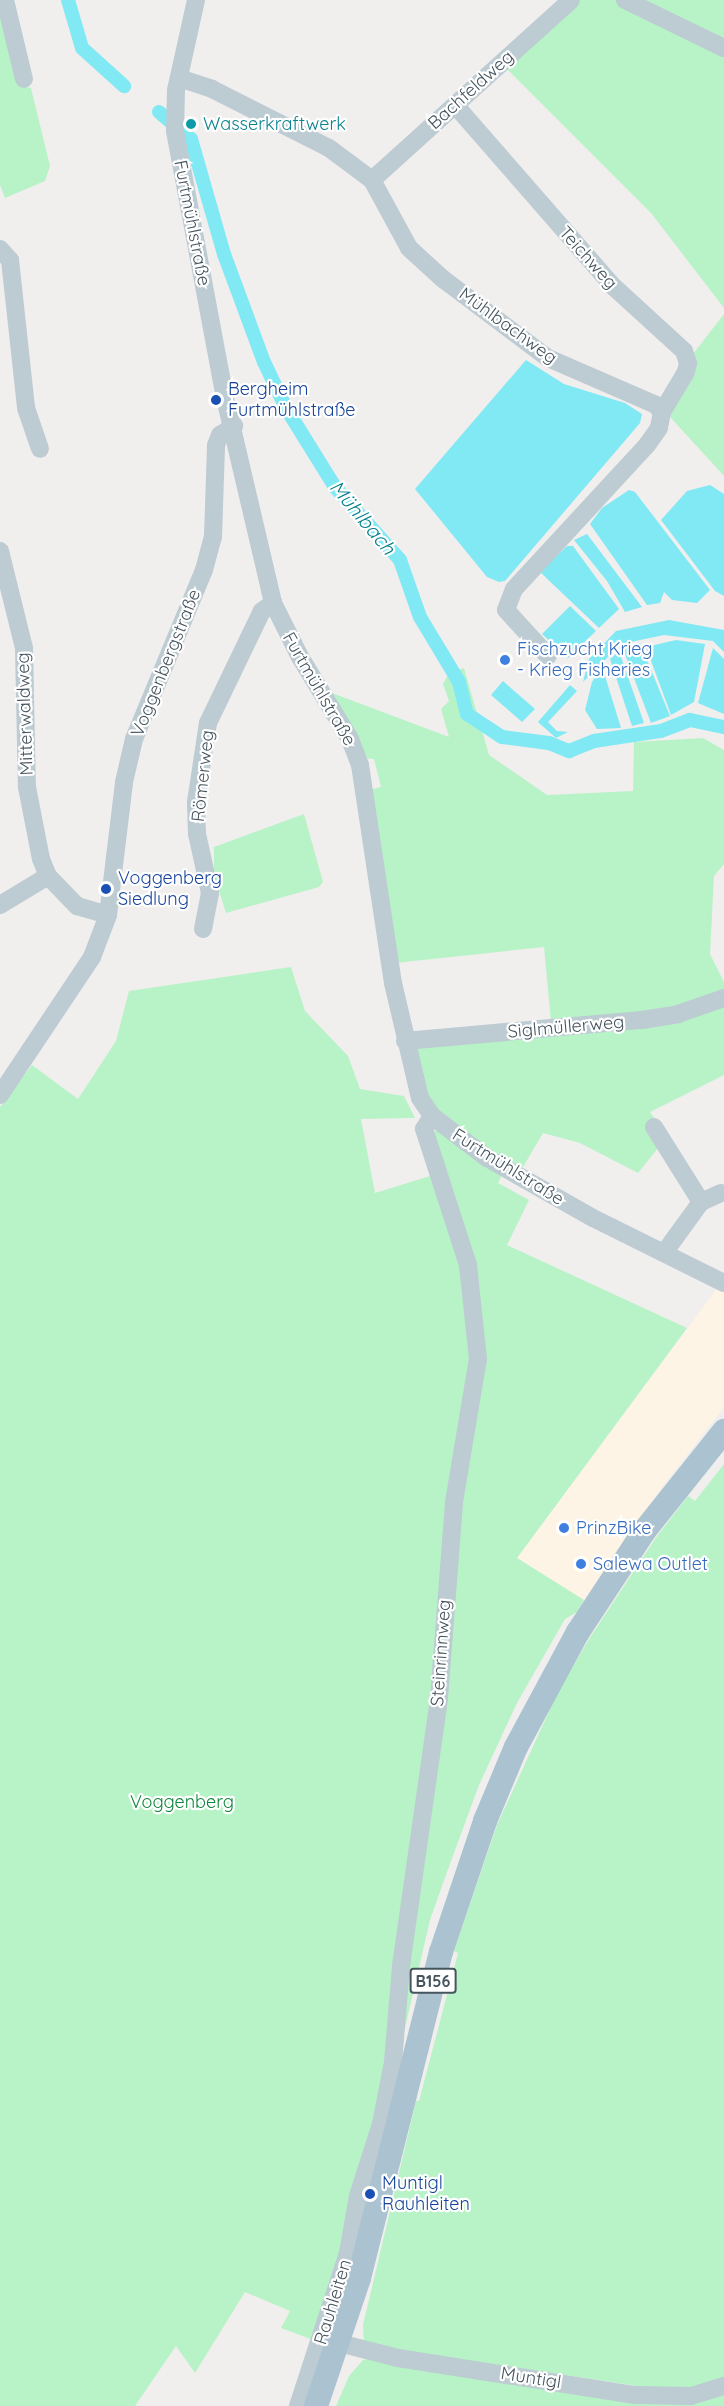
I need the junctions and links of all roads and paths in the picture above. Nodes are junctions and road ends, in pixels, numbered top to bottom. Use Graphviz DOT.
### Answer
graph roads {
  1 [pos="5,0"];
  2 [pos="196,0"];
  3 [pos="571,0"];
  4 [pos="625,0"];
  5 [pos="724,48"];
  6 [pos="179,78"];
  7 [pos="24,79"];
  8 [pos="455,105"];
  9 [pos="372,180"];
  10 [pos="0,249"];
  11 [pos="662,412"];
  12 [pos="234,426"];
  13 [pos="40,449"];
  14 [pos="0,551"];
  15 [pos="273,603"];
  16 [pos="548,656"];
  17 [pos="48,876"];
  18 [pos="0,905"];
  19 [pos="108,915"];
  20 [pos="203,929"];
  21 [pos="724,998"];
  22 [pos="405,1041"];
  23 [pos="0,1095"];
  24 [pos="432,1116"];
  25 [pos="654,1127"];
  26 [pos="722,1193"];
  27 [pos="701,1202"];
  28 [pos="664,1253"];
  29 [pos="724,1282"];
  30 [pos="724,1431"];
  31 [pos="358,2196"];
  32 [pos="339,2343"];
  33 [pos="724,2386"];
  34 [pos="298,2406"];
  35 [pos="316,2406"];
  1 -- 7 [label="street"];
  2 -- 6 [label="street, Furtmühlstraße"];
  3 -- 8 [label="street, Bachfeldweg"];
  4 -- 5 [label="street"];
  6 -- 9 [label="street, Mühlbachweg"];
  6 -- 12 [label="street, Furtmühlstraße"];
  8 -- 9 [label="street, Bachfeldweg"];
  8 -- 11 [label="street, Teichweg"];
  9 -- 11 [label="street, Mühlbachweg"];
  10 -- 13 [label="street"];
  11 -- 16 [label="street"];
  12 -- 15 [label="street, Furtmühlstraße"];
  12 -- 19 [label="street, Voggenbergstraße"];
  14 -- 17 [label="street, Mitterwaldweg"];
  15 -- 20 [label="street, Römerweg"];
  15 -- 22 [label="street, Furtmühlstraße"];
  17 -- 18 [label="street"];
  17 -- 19 [label="street, Mitterwaldweg"];
  19 -- 23 [label="street, Voggenbergstraße"];
  21 -- 22 [label="street, Siglmüllerweg"];
  22 -- 24 [label="street, Furtmühlstraße"];
  24 -- 28 [label="street, Furtmühlstraße"];
  24 -- 31 [label="street, Steinrinnweg"];
  25 -- 27 [label="street"];
  26 -- 27 [label="street"];
  27 -- 28 [label="street"];
  28 -- 29 [label="street, Furtmühlstraße"];
  30 -- 32 [label="main road, B156"];
  31 -- 34 [label="street, Rauhleiten"];
  32 -- 33 [label="street, Muntigl"];
  32 -- 35 [label="main road, B156"];
}
